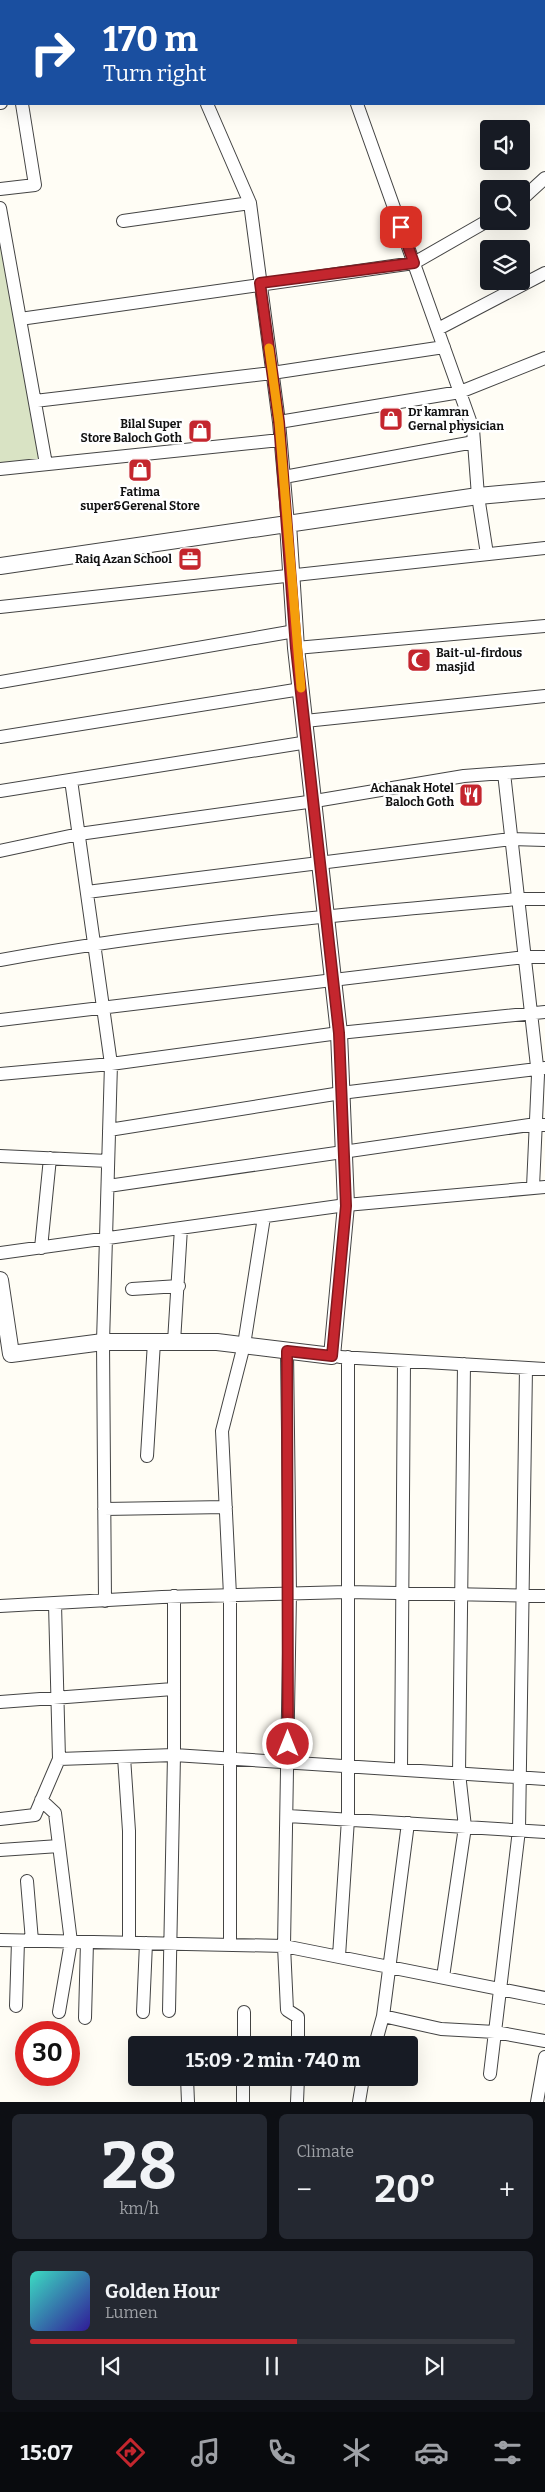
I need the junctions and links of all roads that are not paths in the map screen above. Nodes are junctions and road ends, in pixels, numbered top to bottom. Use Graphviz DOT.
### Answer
graph roads {
  1 [pos="22,105"];
  2 [pos="207,105"];
  3 [pos="357,105"];
  4 [pos="545,178"];
  5 [pos="0,189"];
  6 [pos="530,192"];
  7 [pos="250,203"];
  8 [pos="0,208"];
  9 [pos="123,221"];
  10 [pos="480,225"];
  11 [pos="414,263"];
  12 [pos="545,273"];
  13 [pos="260,283"];
  14 [pos="20,319"];
  15 [pos="438,329"];
  16 [pos="444,347"];
  17 [pos="545,358"];
  18 [pos="272,373"];
  19 [pos="460,392"];
  20 [pos="35,401"];
  21 [pos="279,422"];
  22 [pos="280,440"];
  23 [pos="474,442"];
  24 [pos="46,464"];
  25 [pos="0,469"];
  26 [pos="284,477"];
  27 [pos="545,490"];
  28 [pos="478,496"];
  29 [pos="288,524"];
  30 [pos="545,548"];
  31 [pos="487,554"];
  32 [pos="0,566"];
  33 [pos="292,577"];
  34 [pos="0,607"];
  35 [pos="545,626"];
  36 [pos="295,631"];
  37 [pos="296,648"];
  38 [pos="0,682"];
  39 [pos="301,690"];
  40 [pos="545,696"];
  41 [pos="305,721"];
  42 [pos="0,737"];
  43 [pos="308,742"];
  44 [pos="545,770"];
  45 [pos="504,773"];
  46 [pos="71,780"];
  47 [pos="0,791"];
  48 [pos="315,801"];
  49 [pos="79,834"];
  50 [pos="511,839"];
  51 [pos="545,840"];
  52 [pos="0,851"];
  53 [pos="321,863"];
  54 [pos="87,892"];
  55 [pos="518,899"];
  56 [pos="545,899"];
  57 [pos="327,916"];
  58 [pos="94,943"];
  59 [pos="525,957"];
  60 [pos="545,957"];
  61 [pos="0,960"];
  62 [pos="333,980"];
  63 [pos="103,1006"];
  64 [pos="531,1012"];
  65 [pos="545,1012"];
  66 [pos="0,1020"];
  67 [pos="339,1033"];
  68 [pos="111,1064"];
  69 [pos="541,1068"];
  70 [pos="0,1074"];
  71 [pos="341,1094"];
  72 [pos="540,1124"];
  73 [pos="109,1130"];
  74 [pos="344,1152"];
  75 [pos="0,1156"];
  76 [pos="50,1158"];
  77 [pos="108,1161"];
  78 [pos="108,1186"];
  79 [pos="539,1187"];
  80 [pos="346,1206"];
  81 [pos="264,1217"];
  82 [pos="181,1228"];
  83 [pos="106,1239"];
  84 [pos="41,1248"];
  85 [pos="0,1253"];
  86 [pos="0,1280"];
  87 [pos="178,1286"];
  88 [pos="132,1289"];
  89 [pos="103,1342"];
  90 [pos="154,1342"];
  91 [pos="174,1342"];
  92 [pos="244,1345"];
  93 [pos="287,1351"];
  94 [pos="6,1354"];
  95 [pos="340,1357"];
  96 [pos="404,1360"];
  97 [pos="464,1364"];
  98 [pos="526,1368"];
  99 [pos="545,1369"];
  100 [pos="146,1456"];
  101 [pos="226,1507"];
  102 [pos="104,1509"];
  103 [pos="346,1592"];
  104 [pos="402,1593"];
  105 [pos="290,1594"];
  106 [pos="461,1594"];
  107 [pos="230,1595"];
  108 [pos="523,1595"];
  109 [pos="174,1596"];
  110 [pos="545,1596"];
  111 [pos="105,1600"];
  112 [pos="55,1604"];
  113 [pos="0,1606"];
  114 [pos="173,1688"];
  115 [pos="58,1699"];
  116 [pos="0,1702"];
  117 [pos="174,1756"];
  118 [pos="124,1757"];
  119 [pos="59,1759"];
  120 [pos="230,1759"];
  121 [pos="288,1763"];
  122 [pos="348,1766"];
  123 [pos="401,1770"];
  124 [pos="459,1774"];
  125 [pos="520,1777"];
  126 [pos="545,1779"];
  127 [pos="41,1800"];
  128 [pos="288,1816"];
  129 [pos="0,1819"];
  130 [pos="348,1820"];
  131 [pos="408,1823"];
  132 [pos="465,1827"];
  133 [pos="519,1830"];
  134 [pos="545,1832"];
  135 [pos="59,1846"];
  136 [pos="0,1850"];
  137 [pos="27,1881"];
  138 [pos="0,1940"];
  139 [pos="18,1941"];
  140 [pos="32,1941"];
  141 [pos="71,1942"];
  142 [pos="87,1942"];
  143 [pos="129,1943"];
  144 [pos="146,1943"];
  145 [pos="170,1944"];
  146 [pos="230,1945"];
  147 [pos="284,1946"];
  148 [pos="339,1956"];
  149 [pos="388,1966"];
  150 [pos="443,1978"];
  151 [pos="500,1989"];
  152 [pos="545,1998"];
  153 [pos="16,2006"];
  154 [pos="59,2012"];
  155 [pos="143,2012"];
  156 [pos="169,2012"];
  157 [pos="244,2012"];
  158 [pos="383,2016"];
  159 [pos="85,2018"];
  160 [pos="495,2032"];
  161 [pos="244,2036"];
  162 [pos="298,2036"];
  163 [pos="377,2036"];
  164 [pos="545,2040"];
  165 [pos="545,2057"];
  166 [pos="490,2074"];
  167 [pos="187,2086"];
  168 [pos="243,2086"];
  169 [pos="298,2086"];
  170 [pos="362,2086"];
  171 [pos="188,2102"];
  172 [pos="243,2102"];
  173 [pos="297,2102"];
  174 [pos="360,2102"];
  175 [pos="537,2102"];
  1 -- 5 [label="street"];
  2 -- 7 [label="street"];
  3 -- 11 [label="street"];
  4 -- 6 [label="street"];
  7 -- 9 [label="street"];
  7 -- 13 [label="street"];
  8 -- 14 [label="street"];
  10 -- 11 [label="street"];
  11 -- 13 [label="street"];
  11 -- 15 [label="street"];
  12 -- 15 [label="street"];
  13 -- 14 [label="street"];
  13 -- 18 [label="street"];
  14 -- 20 [label="street"];
  15 -- 16 [label="street"];
  16 -- 18 [label="street"];
  16 -- 19 [label="street"];
  17 -- 19 [label="street"];
  18 -- 20 [label="street"];
  18 -- 21 [label="street"];
  19 -- 21 [label="street"];
  19 -- 23 [label="street"];
  20 -- 24 [label="street"];
  21 -- 22 [label="street"];
  22 -- 24 [label="street"];
  22 -- 26 [label="street"];
  23 -- 26 [label="street"];
  23 -- 28 [label="street"];
  24 -- 25 [label="street"];
  26 -- 29 [label="street"];
  27 -- 28 [label="street"];
  28 -- 29 [label="street"];
  28 -- 31 [label="street"];
  29 -- 32 [label="street"];
  29 -- 33 [label="street"];
  30 -- 31 [label="street"];
  31 -- 33 [label="street"];
  33 -- 34 [label="street"];
  33 -- 36 [label="street"];
  35 -- 37 [label="street"];
  36 -- 37 [label="street"];
  36 -- 38 [label="street"];
  37 -- 39 [label="street"];
  39 -- 41 [label="street"];
  39 -- 42 [label="street"];
  40 -- 41 [label="street"];
  41 -- 43 [label="street"];
  43 -- 46 [label="street"];
  43 -- 48 [label="street"];
  44 -- 45 [label="street"];
  45 -- 48 [label="street"];
  45 -- 50 [label="street"];
  46 -- 47 [label="street"];
  46 -- 49 [label="street"];
  48 -- 49 [label="street"];
  48 -- 53 [label="street"];
  49 -- 52 [label="street"];
  49 -- 54 [label="street"];
  50 -- 51 [label="street"];
  50 -- 53 [label="street"];
  50 -- 55 [label="street"];
  53 -- 54 [label="street"];
  53 -- 57 [label="street"];
  54 -- 58 [label="street"];
  55 -- 56 [label="street"];
  55 -- 57 [label="street"];
  55 -- 59 [label="street"];
  57 -- 58 [label="street"];
  57 -- 62 [label="street"];
  58 -- 61 [label="street"];
  58 -- 63 [label="street"];
  59 -- 60 [label="street"];
  59 -- 62 [label="street"];
  59 -- 64 [label="street"];
  62 -- 63 [label="street"];
  62 -- 67 [label="street"];
  63 -- 66 [label="street"];
  63 -- 68 [label="street"];
  64 -- 65 [label="street"];
  64 -- 67 [label="street"];
  64 -- 69 [label="street"];
  67 -- 68 [label="street"];
  67 -- 71 [label="street"];
  68 -- 70 [label="street"];
  68 -- 73 [label="street"];
  69 -- 71 [label="street"];
  69 -- 72 [label="street"];
  71 -- 73 [label="street"];
  71 -- 74 [label="street"];
  72 -- 74 [label="street"];
  72 -- 79 [label="street"];
  73 -- 77 [label="street"];
  74 -- 78 [label="street"];
  74 -- 80 [label="street"];
  75 -- 76 [label="street"];
  76 -- 77 [label="street"];
  76 -- 84 [label="street"];
  77 -- 78 [label="street"];
  78 -- 83 [label="street"];
  79 -- 80 [label="street"];
  80 -- 81 [label="street"];
  80 -- 95 [label="street"];
  81 -- 82 [label="street"];
  81 -- 92 [label="street"];
  82 -- 83 [label="street"];
  82 -- 87 [label="street"];
  83 -- 84 [label="street"];
  83 -- 89 [label="street"];
  84 -- 85 [label="street"];
  86 -- 94 [label="street"];
  87 -- 88 [label="street"];
  87 -- 91 [label="street"];
  89 -- 90 [label="street"];
  89 -- 94 [label="street"];
  89 -- 102 [label="street"];
  90 -- 91 [label="street"];
  90 -- 100 [label="street"];
  91 -- 92 [label="street"];
  92 -- 93 [label="street"];
  92 -- 101 [label="street"];
  93 -- 95 [label="street"];
  93 -- 105 [label="street"];
  95 -- 96 [label="street"];
  95 -- 103 [label="street"];
  96 -- 97 [label="street"];
  96 -- 104 [label="street"];
  97 -- 98 [label="street"];
  97 -- 106 [label="street"];
  98 -- 99 [label="street"];
  98 -- 108 [label="street"];
  101 -- 102 [label="street"];
  101 -- 107 [label="street"];
  102 -- 111 [label="street"];
  103 -- 104 [label="street"];
  103 -- 105 [label="street"];
  103 -- 122 [label="street"];
  104 -- 106 [label="street"];
  104 -- 123 [label="street"];
  105 -- 107 [label="street"];
  105 -- 121 [label="street"];
  106 -- 108 [label="street"];
  106 -- 124 [label="street"];
  107 -- 109 [label="street"];
  107 -- 120 [label="street"];
  108 -- 110 [label="street"];
  108 -- 125 [label="street"];
  109 -- 111 [label="street"];
  109 -- 114 [label="street"];
  111 -- 112 [label="street"];
  112 -- 113 [label="street"];
  112 -- 115 [label="street"];
  114 -- 115 [label="street"];
  114 -- 117 [label="street"];
  115 -- 116 [label="street"];
  115 -- 119 [label="street"];
  117 -- 118 [label="street"];
  117 -- 120 [label="street"];
  117 -- 145 [label="street"];
  118 -- 119 [label="street"];
  118 -- 143 [label="street"];
  119 -- 127 [label="street"];
  120 -- 121 [label="street"];
  120 -- 146 [label="street"];
  121 -- 122 [label="street"];
  121 -- 128 [label="street"];
  122 -- 123 [label="street"];
  122 -- 130 [label="street"];
  123 -- 124 [label="street"];
  124 -- 125 [label="street"];
  124 -- 132 [label="street"];
  125 -- 126 [label="street"];
  125 -- 133 [label="street"];
  127 -- 129 [label="street"];
  127 -- 135 [label="street"];
  128 -- 130 [label="street"];
  128 -- 147 [label="street"];
  130 -- 131 [label="street"];
  130 -- 148 [label="street"];
  131 -- 132 [label="street"];
  131 -- 149 [label="street"];
  132 -- 133 [label="street"];
  132 -- 150 [label="street"];
  133 -- 134 [label="street"];
  133 -- 151 [label="street"];
  135 -- 136 [label="street"];
  135 -- 141 [label="street"];
  137 -- 140 [label="street"];
  138 -- 139 [label="street"];
  139 -- 140 [label="street"];
  139 -- 153 [label="street"];
  140 -- 141 [label="street"];
  141 -- 142 [label="street"];
  141 -- 154 [label="street"];
  142 -- 143 [label="street"];
  142 -- 159 [label="street"];
  143 -- 144 [label="street"];
  144 -- 145 [label="street"];
  144 -- 155 [label="street"];
  145 -- 146 [label="street"];
  145 -- 156 [label="street"];
  146 -- 147 [label="street"];
  147 -- 148 [label="street"];
  147 -- 162 [label="street"];
  148 -- 149 [label="street"];
  149 -- 150 [label="street"];
  149 -- 158 [label="street"];
  150 -- 151 [label="street"];
  151 -- 152 [label="street"];
  151 -- 160 [label="street"];
  157 -- 161 [label="street"];
  158 -- 160 [label="street"];
  158 -- 163 [label="street"];
  160 -- 164 [label="street"];
  160 -- 166 [label="street"];
  165 -- 175 [label="street"];
  167 -- 171 [label="street"];
  168 -- 172 [label="street"];
  169 -- 173 [label="street"];
  170 -- 174 [label="street"];
}
